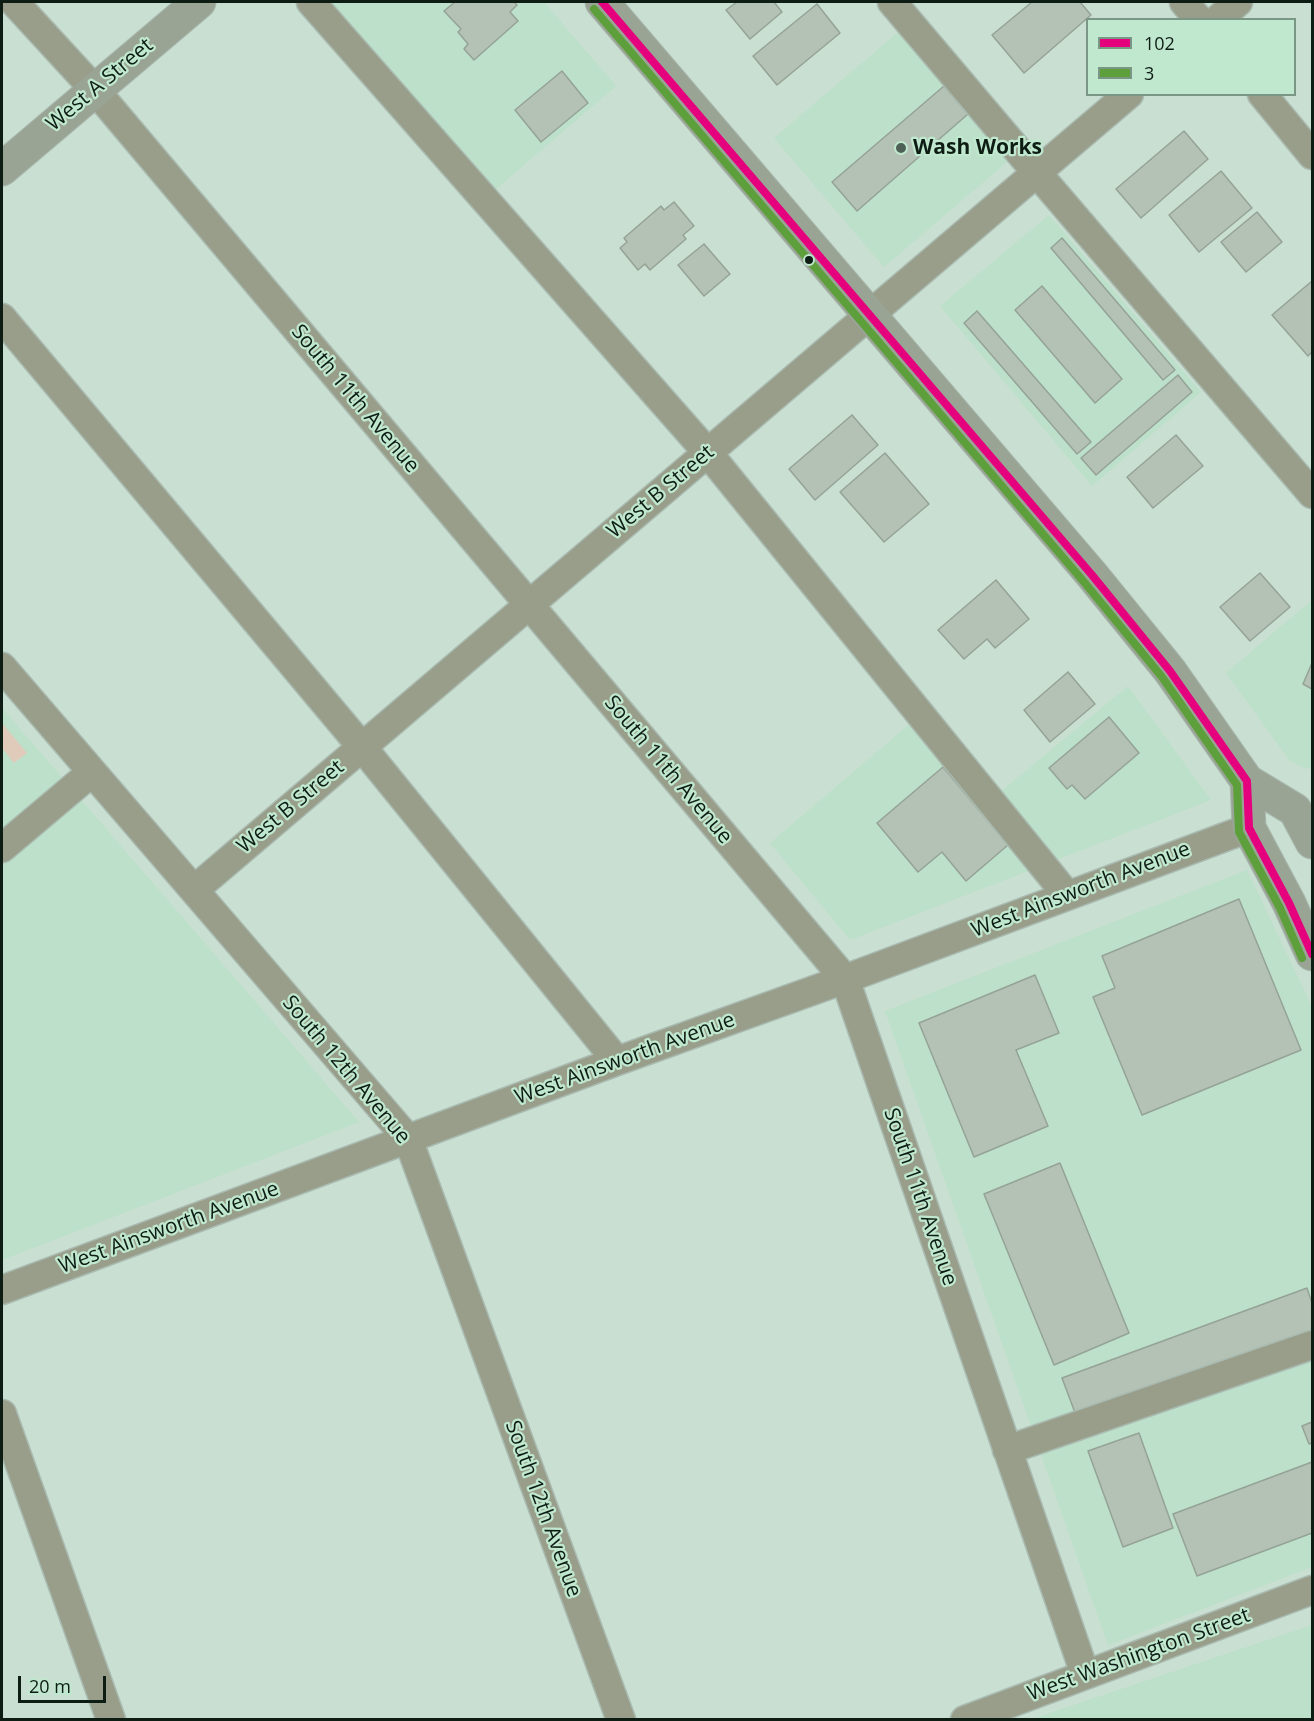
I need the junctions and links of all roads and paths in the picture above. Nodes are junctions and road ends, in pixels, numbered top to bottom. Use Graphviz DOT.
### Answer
graph roads {
  1 [pos="14,2"];
  2 [pos="199,2"];
  3 [pos="312,2"];
  4 [pos="602,2"];
  5 [pos="892,2"];
  6 [pos="1184,2"];
  7 [pos="1238,2"];
  8 [pos="1197,18"];
  9 [pos="1219,18"];
  10 [pos="94,90"];
  11 [pos="1127,96"];
  12 [pos="1264,96"];
  13 [pos="1312,155"];
  14 [pos="2,169"];
  15 [pos="1037,173"];
  16 [pos="869,315"];
  17 [pos="2,318"];
  18 [pos="708,453"];
  19 [pos="1312,494"];
  20 [pos="529,605"];
  21 [pos="2,667"];
  22 [pos="362,747"];
  23 [pos="92,772"];
  24 [pos="1247,781"];
  25 [pos="1304,807"];
  26 [pos="1249,828"];
  27 [pos="1312,842"];
  28 [pos="2,848"];
  29 [pos="194,890"];
  30 [pos="1067,895"];
  31 [pos="1312,954"];
  32 [pos="844,980"];
  33 [pos="617,1061"];
  34 [pos="408,1139"];
  35 [pos="2,1290"];
  36 [pos="1312,1346"];
  37 [pos="2,1414"];
  38 [pos="1007,1450"];
  39 [pos="1312,1590"];
  40 [pos="1085,1674"];
  41 [pos="111,1719"];
  42 [pos="621,1719"];
  43 [pos="965,1719"];
  1 -- 10 [label="street, South 11th Avenue"];
  2 -- 10 [label="main road, West A Street"];
  3 -- 18 [label="street"];
  4 -- 16 [label="main road"];
  5 -- 15 [label="street"];
  6 -- 8 [label="street"];
  7 -- 9 [label="street"];
  10 -- 14 [label="main road, West A Street"];
  10 -- 20 [label="street, South 11th Avenue"];
  11 -- 15 [label="street, West B Street"];
  12 -- 13 [label="street"];
  15 -- 16 [label="street, West B Street"];
  15 -- 19 [label="street"];
  16 -- 18 [label="street, West B Street"];
  16 -- 24 [label="main road"];
  17 -- 22 [label="street"];
  18 -- 20 [label="street, West B Street"];
  18 -- 30 [label="street"];
  20 -- 22 [label="street, West B Street"];
  20 -- 32 [label="street, South 11th Avenue"];
  21 -- 23 [label="street, South 12th Avenue"];
  22 -- 29 [label="street, West B Street"];
  22 -- 33 [label="street"];
  23 -- 28 [label="street"];
  23 -- 29 [label="street, South 12th Avenue"];
  24 -- 25 [label="main road"];
  24 -- 26 [label="main road"];
  25 -- 26 [label="main road"];
  25 -- 27 [label="main road"];
  26 -- 30 [label="street, West Ainsworth Avenue"];
  26 -- 31 [label="main road"];
  29 -- 34 [label="street, South 12th Avenue"];
  30 -- 32 [label="street, West Ainsworth Avenue"];
  32 -- 33 [label="street, West Ainsworth Avenue"];
  32 -- 38 [label="street, South 11th Avenue"];
  33 -- 34 [label="street, West Ainsworth Avenue"];
  34 -- 35 [label="street, West Ainsworth Avenue"];
  34 -- 42 [label="street, South 12th Avenue"];
  36 -- 38 [label="street"];
  37 -- 41 [label="street"];
  38 -- 40 [label="street, South 11th Avenue"];
  39 -- 40 [label="street, West Washington Street"];
  40 -- 43 [label="street, West Washington Street"];
}
